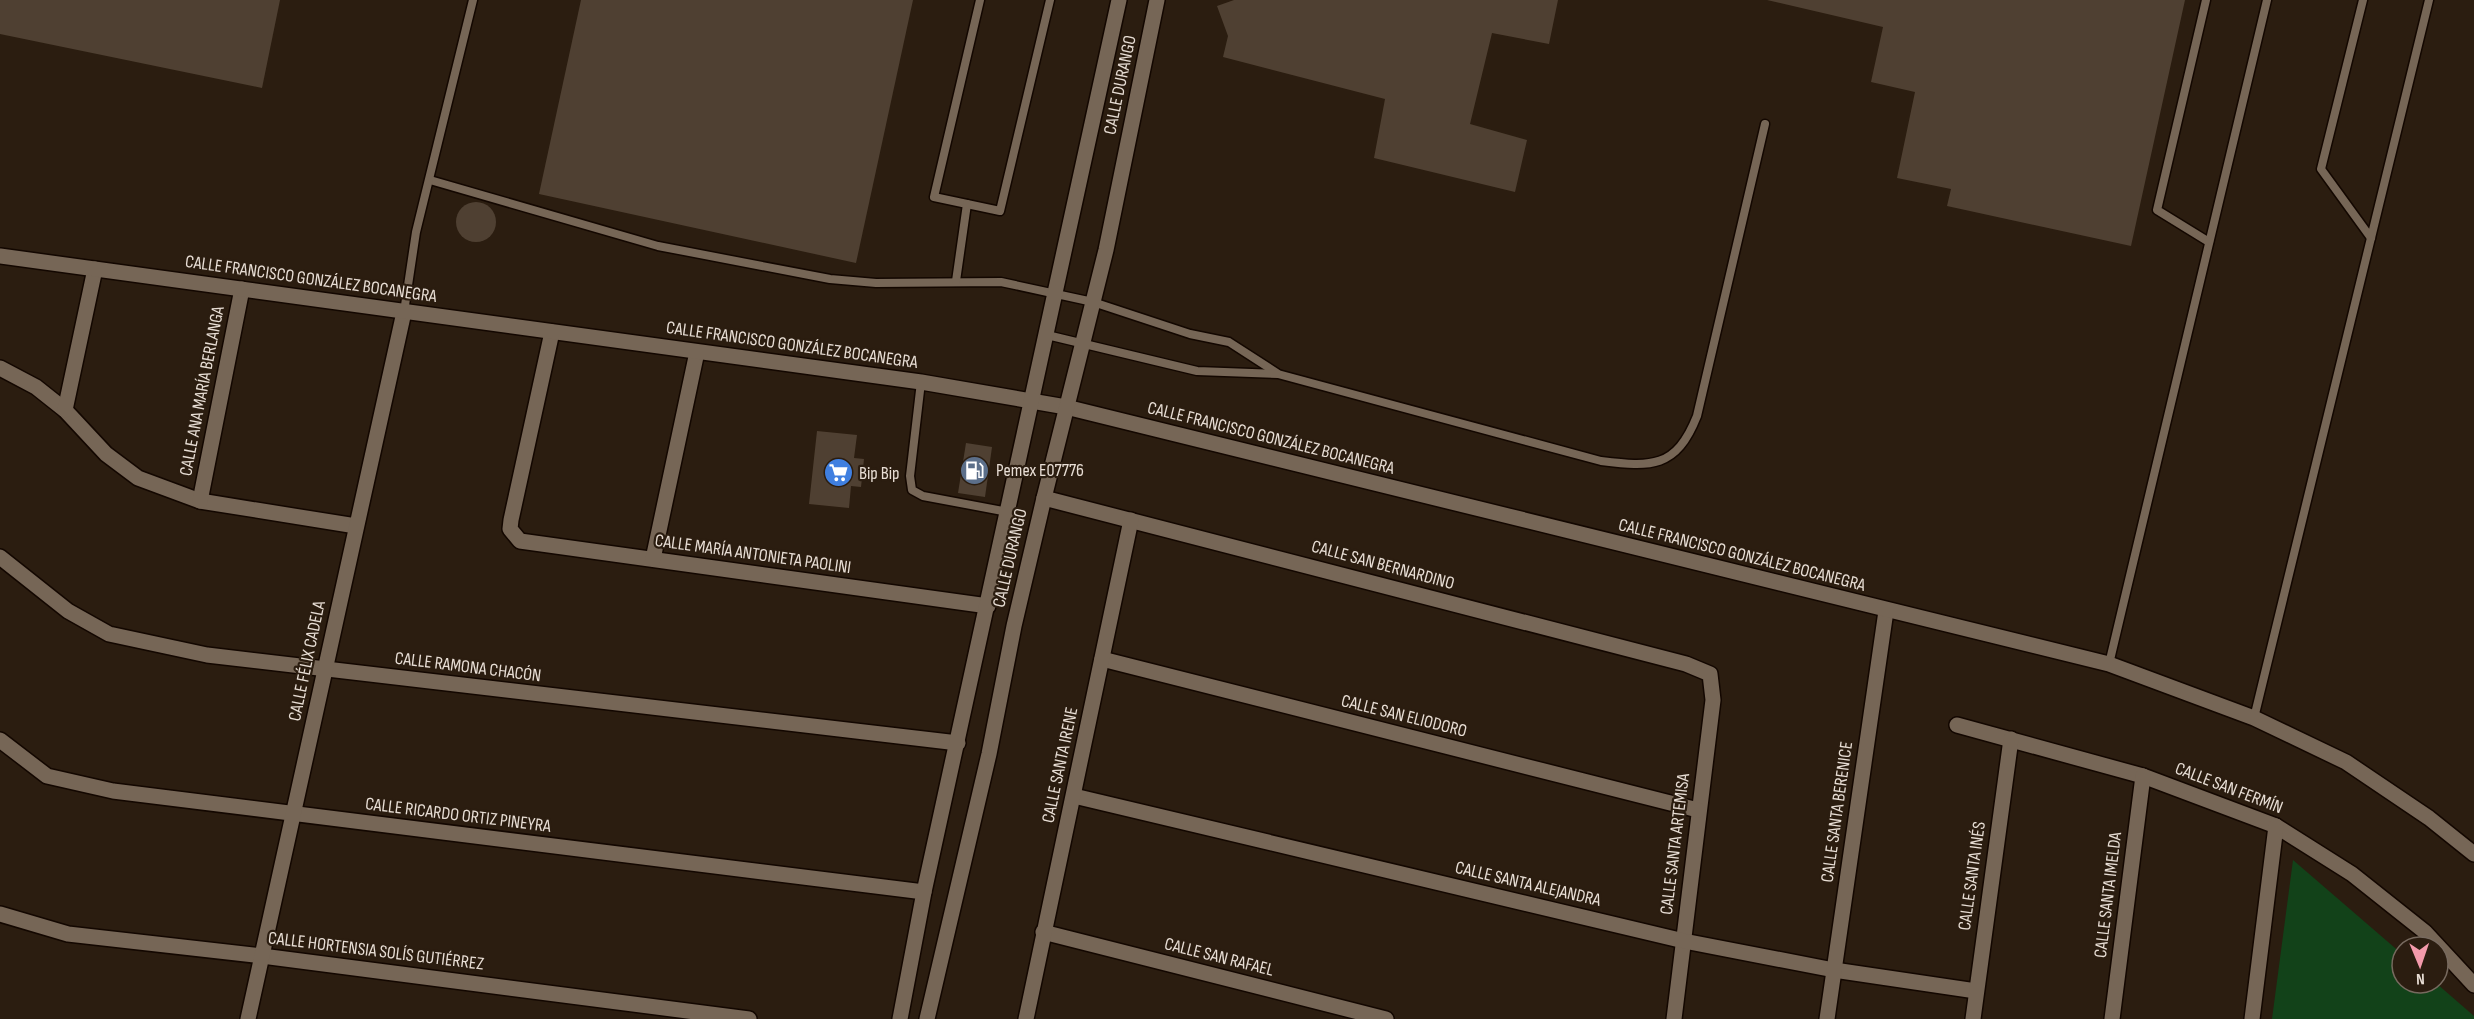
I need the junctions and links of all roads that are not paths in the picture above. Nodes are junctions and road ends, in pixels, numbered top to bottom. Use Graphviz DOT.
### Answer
graph roads {
  1 [pos="473,0"];
  2 [pos="980,0"];
  3 [pos="1050,0"];
  4 [pos="1119,0"];
  5 [pos="1157,0"];
  6 [pos="2206,0"];
  7 [pos="2267,0"];
  8 [pos="2363,0"];
  9 [pos="2429,0"];
  10 [pos="1766,124"];
  11 [pos="430,180"];
  12 [pos="967,204"];
  13 [pos="2371,238"];
  14 [pos="2209,242"];
  15 [pos="0,256"];
  16 [pos="95,270"];
  17 [pos="956,281"];
  18 [pos="242,290"];
  19 [pos="1055,294"];
  20 [pos="1093,302"];
  21 [pos="404,312"];
  22 [pos="552,332"];
  23 [pos="1047,335"];
  24 [pos="1083,343"];
  25 [pos="697,352"];
  26 [pos="0,368"];
  27 [pos="1278,374"];
  28 [pos="921,382"];
  29 [pos="1032,401"];
  30 [pos="1066,407"];
  31 [pos="65,410"];
  32 [pos="1044,498"];
  33 [pos="200,501"];
  34 [pos="1008,512"];
  35 [pos="1131,520"];
  36 [pos="356,526"];
  37 [pos="0,557"];
  38 [pos="653,560"];
  39 [pos="988,606"];
  40 [pos="1886,611"];
  41 [pos="1102,659"];
  42 [pos="2109,664"];
  43 [pos="325,670"];
  44 [pos="1710,674"];
  45 [pos="2254,718"];
  46 [pos="1957,726"];
  47 [pos="2011,739"];
  48 [pos="0,740"];
  49 [pos="958,743"];
  50 [pos="2143,776"];
  51 [pos="1074,796"];
  52 [pos="1698,810"];
  53 [pos="293,814"];
  54 [pos="2276,826"];
  55 [pos="2474,854"];
  56 [pos="924,892"];
  57 [pos="0,914"];
  58 [pos="1043,933"];
  59 [pos="1683,941"];
  60 [pos="262,956"];
  61 [pos="1834,970"];
  62 [pos="2474,986"];
  63 [pos="1976,991"];
  64 [pos="248,1019"];
  65 [pos="749,1019"];
  66 [pos="900,1019"];
  67 [pos="927,1019"];
  68 [pos="1026,1019"];
  69 [pos="1386,1019"];
  70 [pos="1674,1019"];
  71 [pos="1827,1019"];
  72 [pos="1973,1019"];
  73 [pos="2112,1019"];
  74 [pos="2252,1019"];
  1 -- 11 [label="lane"];
  2 -- 12 [label="lane"];
  3 -- 12 [label="lane"];
  4 -- 19 [label="street, CALLE DURANGO"];
  5 -- 20 [label="street, CALLE DURANGO"];
  6 -- 14 [label="lane"];
  7 -- 14 [label="lane"];
  8 -- 13 [label="lane"];
  9 -- 13 [label="lane"];
  10 -- 27 [label="lane"];
  11 -- 17 [label="lane"];
  11 -- 21 [label="lane"];
  12 -- 17 [label="lane"];
  13 -- 45 [label="lane"];
  14 -- 42 [label="lane"];
  15 -- 16 [label="street, CALLE FRANCISCO GONZÁLEZ BOCANEGRA"];
  16 -- 18 [label="street, CALLE FRANCISCO GONZÁLEZ BOCANEGRA"];
  16 -- 31 [label="street"];
  17 -- 19 [label="lane"];
  18 -- 21 [label="street, CALLE FRANCISCO GONZÁLEZ BOCANEGRA"];
  18 -- 33 [label="street, CALLE ANA MARÍA BERLANGA"];
  19 -- 20 [label="lane"];
  19 -- 23 [label="street, CALLE DURANGO"];
  20 -- 24 [label="street, CALLE DURANGO"];
  20 -- 27 [label="lane"];
  21 -- 22 [label="street, CALLE FRANCISCO GONZÁLEZ BOCANEGRA"];
  21 -- 36 [label="street, CALLE FÉLIX CADELA"];
  22 -- 25 [label="street, CALLE FRANCISCO GONZÁLEZ BOCANEGRA"];
  22 -- 38 [label="street, CALLE MARÍA ANTONIETA PAOLINI"];
  23 -- 24 [label="lane"];
  23 -- 29 [label="street, CALLE DURANGO"];
  24 -- 27 [label="lane"];
  24 -- 30 [label="street, CALLE DURANGO"];
  25 -- 28 [label="street, CALLE FRANCISCO GONZÁLEZ BOCANEGRA"];
  25 -- 38 [label="street"];
  26 -- 31 [label="street"];
  28 -- 29 [label="street, CALLE FRANCISCO GONZÁLEZ BOCANEGRA"];
  28 -- 34 [label="lane"];
  29 -- 30 [label="street, CALLE FRANCISCO GONZÁLEZ BOCANEGRA"];
  29 -- 34 [label="street, CALLE DURANGO"];
  30 -- 32 [label="street, CALLE DURANGO"];
  30 -- 40 [label="street, CALLE FRANCISCO GONZÁLEZ BOCANEGRA"];
  31 -- 33 [label="street"];
  32 -- 35 [label="street, CALLE SAN BERNARDINO"];
  32 -- 67 [label="street, CALLE DURANGO"];
  33 -- 36 [label="street"];
  34 -- 39 [label="street, CALLE DURANGO"];
  35 -- 41 [label="street, CALLE SANTA IRENE"];
  35 -- 44 [label="street, CALLE SAN BERNARDINO"];
  36 -- 43 [label="street, CALLE FÉLIX CADELA"];
  37 -- 43 [label="street, CALLE RAMONA CHACÓN"];
  38 -- 39 [label="street, CALLE MARÍA ANTONIETA PAOLINI"];
  39 -- 49 [label="street, CALLE DURANGO"];
  40 -- 42 [label="street, CALLE FRANCISCO GONZÁLEZ BOCANEGRA"];
  40 -- 61 [label="street, CALLE SANTA BERENICE"];
  41 -- 51 [label="street, CALLE SANTA IRENE"];
  41 -- 52 [label="street, CALLE SAN ELIODORO"];
  42 -- 45 [label="street, CALLE FRANCISCO GONZÁLEZ BOCANEGRA"];
  43 -- 49 [label="street, CALLE RAMONA CHACÓN"];
  43 -- 53 [label="street, CALLE FÉLIX CADELA"];
  44 -- 52 [label="street, CALLE SANTA ARTEMISA"];
  45 -- 55 [label="street, CALLE FRANCISCO GONZÁLEZ BOCANEGRA"];
  46 -- 47 [label="street, CALLE SAN FERMÍN"];
  47 -- 50 [label="street, CALLE SAN FERMÍN"];
  47 -- 63 [label="street, CALLE SANTA INÉS"];
  48 -- 53 [label="street, CALLE RICARDO ORTIZ PINEYRA"];
  49 -- 56 [label="street, CALLE DURANGO"];
  50 -- 54 [label="street, CALLE SAN FERMÍN"];
  50 -- 73 [label="street, CALLE SANTA IMELDA"];
  51 -- 58 [label="street, CALLE SANTA IRENE"];
  51 -- 59 [label="street, CALLE SANTA ALEJANDRA"];
  52 -- 59 [label="street, CALLE SANTA ARTEMISA"];
  53 -- 56 [label="street, CALLE RICARDO ORTIZ PINEYRA"];
  53 -- 60 [label="street, CALLE FÉLIX CADELA"];
  54 -- 62 [label="street, CALLE SAN FERMÍN"];
  54 -- 74 [label="street"];
  56 -- 66 [label="street, CALLE DURANGO"];
  57 -- 60 [label="street, CALLE HORTENSIA SOLÍS GUTIÉRREZ"];
  58 -- 68 [label="street, CALLE SANTA IRENE"];
  58 -- 69 [label="street, CALLE SAN RAFAEL"];
  59 -- 61 [label="street, CALLE SANTA ALEJANDRA"];
  59 -- 70 [label="street, CALLE SANTA ARTEMISA"];
  60 -- 64 [label="street, CALLE FÉLIX CADELA"];
  60 -- 65 [label="street, CALLE HORTENSIA SOLÍS GUTIÉRREZ"];
  61 -- 63 [label="street, CALLE SANTA ALEJANDRA"];
  61 -- 71 [label="street, CALLE SANTA BERENICE"];
  63 -- 72 [label="street, CALLE SANTA INÉS"];
}
